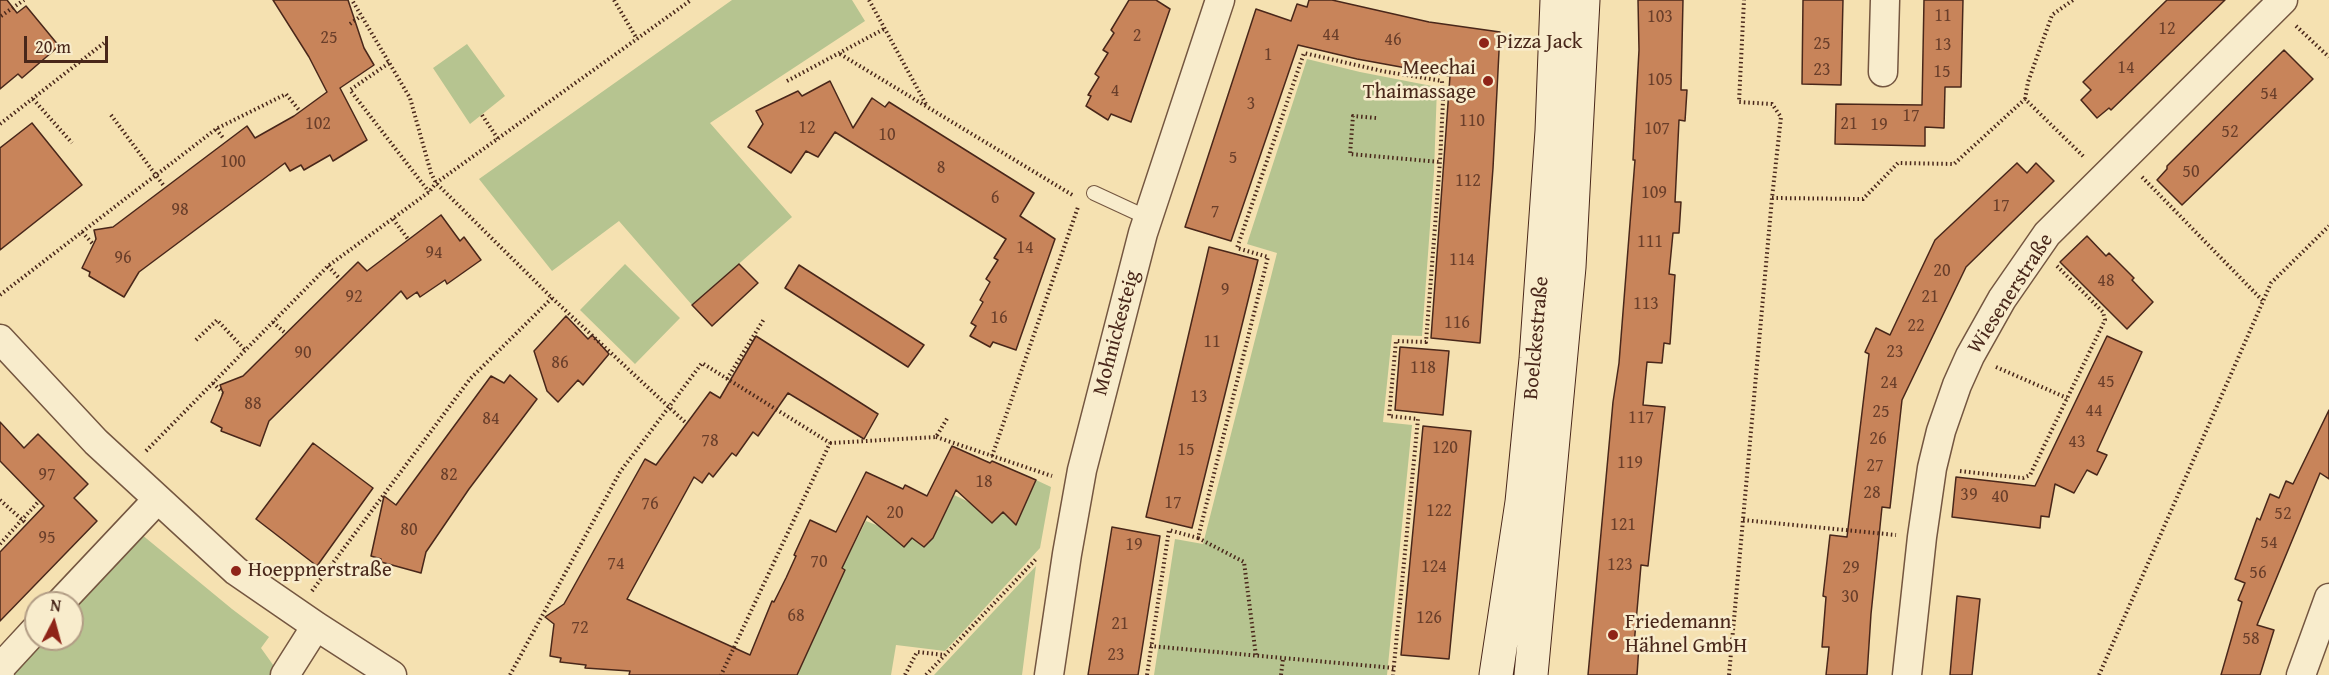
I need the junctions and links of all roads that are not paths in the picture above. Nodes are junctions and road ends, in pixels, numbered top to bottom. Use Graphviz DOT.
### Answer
graph roads {
  1 [pos="1220,0"];
  2 [pos="1557,0"];
  3 [pos="1583,0"];
  4 [pos="1885,0"];
  5 [pos="2287,11"];
  6 [pos="1883,72"];
  7 [pos="1094,193"];
  8 [pos="1148,218"];
  9 [pos="0,339"];
  10 [pos="157,500"];
  11 [pos="71,591"];
  12 [pos="2329,598"];
  13 [pos="316,626"];
  14 [pos="24,642"];
  15 [pos="0,672"];
  16 [pos="285,675"];
  17 [pos="392,675"];
  18 [pos="1049,675"];
  19 [pos="1496,675"];
  20 [pos="1531,675"];
  21 [pos="1906,675"];
  22 [pos="2301,675"];
  1 -- 8 [label="street, Mohnickesteig"];
  2 -- 19 [label="main road, Boelckestraße"];
  3 -- 20 [label="main road, Boelckestraße"];
  4 -- 6 [label="street"];
  5 -- 21 [label="street, Wiesenerstraße"];
  7 -- 8 [label="lane"];
  8 -- 18 [label="street, Mohnickesteig"];
  9 -- 10 [label="street"];
  10 -- 11 [label="street"];
  10 -- 13 [label="street"];
  12 -- 22 [label="street"];
  13 -- 16 [label="street"];
  13 -- 17 [label="street"];
  14 -- 15 [label="street"];
}
